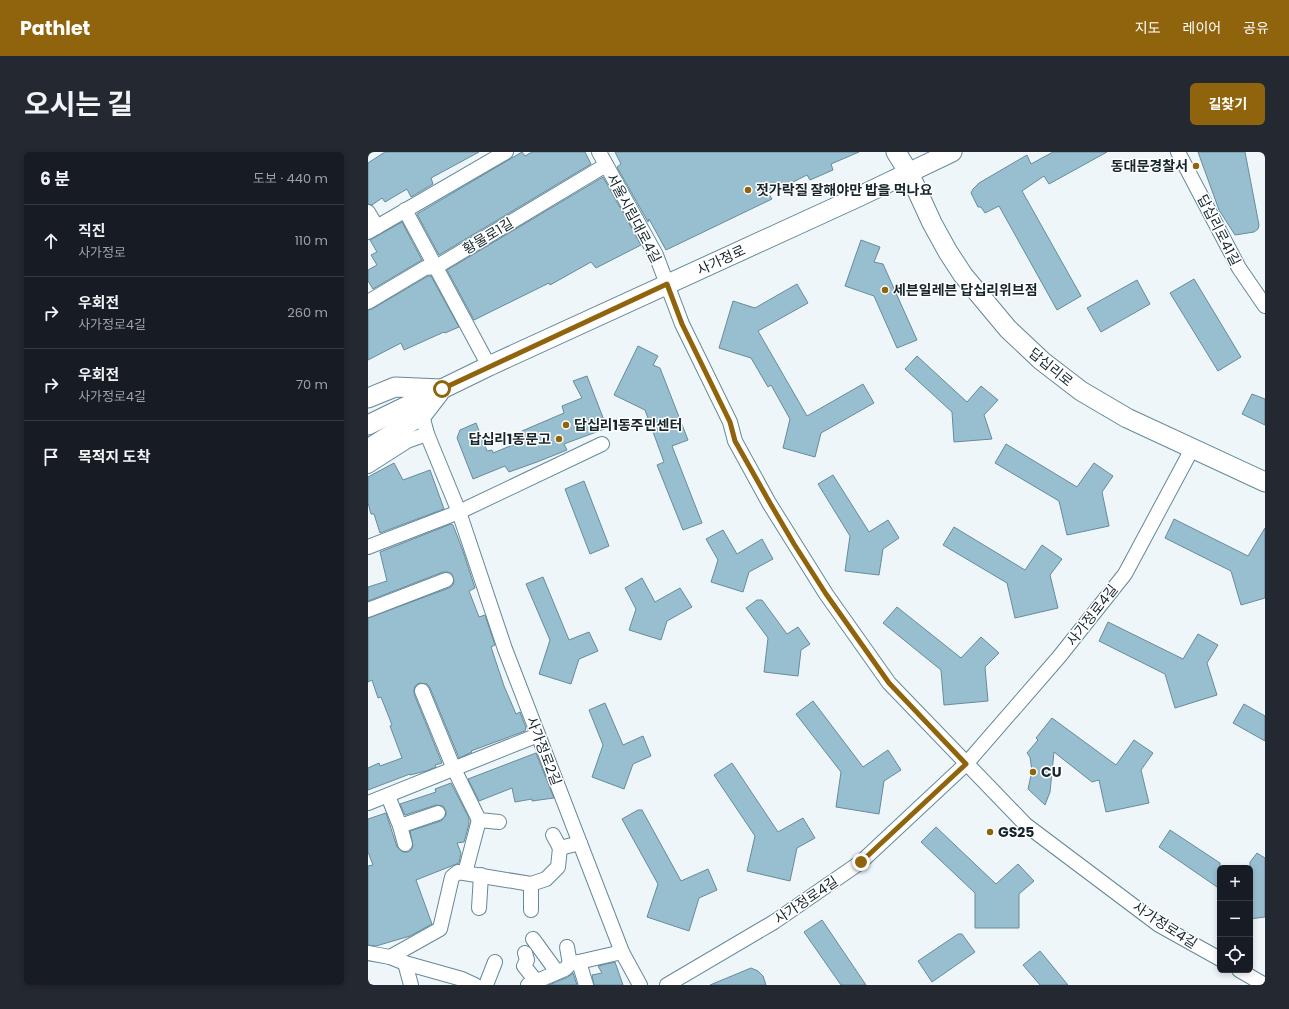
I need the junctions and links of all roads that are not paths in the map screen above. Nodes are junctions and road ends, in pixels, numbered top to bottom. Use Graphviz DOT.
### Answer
graph roads {
  1 [pos="506,152"];
  2 [pos="599,152"];
  3 [pos="896,152"];
  4 [pos="903,152"];
  5 [pos="952,152"];
  6 [pos="1178,152"];
  7 [pos="606,165"];
  8 [pos="909,173"];
  9 [pos="406,210"];
  10 [pos="368,212"];
  11 [pos="372,229"];
  12 [pos="436,268"];
  13 [pos="667,284"];
  14 [pos="368,302"];
  15 [pos="1265,306"];
  16 [pos="488,366"];
  17 [pos="442,389"];
  18 [pos="368,398"];
  19 [pos="422,414"];
  20 [pos="368,425"];
  21 [pos="427,434"];
  22 [pos="602,444"];
  23 [pos="368,449"];
  24 [pos="1192,449"];
  25 [pos="368,466"];
  26 [pos="1265,482"];
  27 [pos="459,512"];
  28 [pos="368,547"];
  29 [pos="446,580"];
  30 [pos="368,610"];
  31 [pos="422,691"];
  32 [pos="538,735"];
  33 [pos="966,764"];
  34 [pos="454,769"];
  35 [pos="388,796"];
  36 [pos="368,803"];
  37 [pos="438,813"];
  38 [pos="478,820"];
  39 [pos="499,822"];
  40 [pos="400,826"];
  41 [pos="553,835"];
  42 [pos="580,843"];
  43 [pos="405,844"];
  44 [pos="560,848"];
  45 [pos="465,873"];
  46 [pos="481,876"];
  47 [pos="531,884"];
  48 [pos="479,908"];
  49 [pos="531,910"];
  50 [pos="533,939"];
  51 [pos="567,947"];
  52 [pos="622,952"];
  53 [pos="368,953"];
  54 [pos="525,953"];
  55 [pos="390,957"];
  56 [pos="1217,957"];
  57 [pos="495,962"];
  58 [pos="405,963"];
  59 [pos="575,963"];
  60 [pos="557,972"];
  61 [pos="1244,973"];
  62 [pos="463,982"];
  63 [pos="532,983"];
  64 [pos="411,985"];
  65 [pos="475,985"];
  66 [pos="486,985"];
  67 [pos="586,985"];
  68 [pos="640,985"];
  69 [pos="667,985"];
  70 [pos="1265,985"];
  1 -- 9 [label="street"];
  2 -- 7 [label="street, 서울시립대로4길"];
  3 -- 8 [label="main road, 답십리로"];
  4 -- 8 [label="main road, 답십리로"];
  5 -- 8 [label="main road, 사가정로"];
  6 -- 15 [label="street, 답십리로41길"];
  7 -- 12 [label="street, 황물로1길"];
  7 -- 13 [label="street, 서울시립대로4길"];
  8 -- 13 [label="main road, 사가정로"];
  8 -- 24 [label="main road, 답십리로"];
  9 -- 11 [label="street"];
  9 -- 12 [label="street"];
  10 -- 11 [label="street"];
  12 -- 14 [label="street, 황물로1길"];
  12 -- 16 [label="street"];
  13 -- 16 [label="main road, 사가정로"];
  13 -- 33 [label="street, 사가정로4길"];
  16 -- 17 [label="main road, 사가정로"];
  17 -- 18 [label="main road"];
  17 -- 19 [label="main road"];
  17 -- 20 [label="main road, 사가정로"];
  19 -- 21 [label="street, 사가정로2길"];
  19 -- 23 [label="main road"];
  21 -- 25 [label="street"];
  21 -- 27 [label="street, 사가정로2길"];
  22 -- 27 [label="street"];
  24 -- 26 [label="main road, 답십리로"];
  24 -- 33 [label="street, 사가정로4길"];
  27 -- 28 [label="street"];
  27 -- 32 [label="street, 사가정로2길"];
  29 -- 30 [label="street"];
  31 -- 34 [label="street"];
  32 -- 34 [label="street"];
  32 -- 42 [label="street, 사가정로2길"];
  33 -- 56 [label="street, 사가정로4길"];
  33 -- 69 [label="street, 사가정로4길"];
  34 -- 35 [label="street"];
  34 -- 38 [label="street"];
  35 -- 36 [label="street"];
  35 -- 40 [label="street"];
  37 -- 40 [label="street"];
  38 -- 39 [label="street"];
  38 -- 45 [label="street"];
  40 -- 43 [label="street"];
  41 -- 44 [label="street"];
  42 -- 44 [label="street"];
  42 -- 52 [label="street, 사가정로2길"];
  44 -- 47 [label="street"];
  45 -- 46 [label="street"];
  45 -- 55 [label="street"];
  46 -- 47 [label="street"];
  46 -- 48 [label="street"];
  47 -- 49 [label="street"];
  50 -- 60 [label="street"];
  51 -- 59 [label="street"];
  52 -- 59 [label="street"];
  52 -- 68 [label="street, 사가정로2길"];
  53 -- 55 [label="street"];
  54 -- 63 [label="street"];
  55 -- 58 [label="street"];
  57 -- 66 [label="street"];
  58 -- 62 [label="street"];
  58 -- 64 [label="street"];
  59 -- 60 [label="street"];
  59 -- 67 [label="street"];
  60 -- 63 [label="street"];
  61 -- 70 [label="street"];
  62 -- 65 [label="street"];
}
